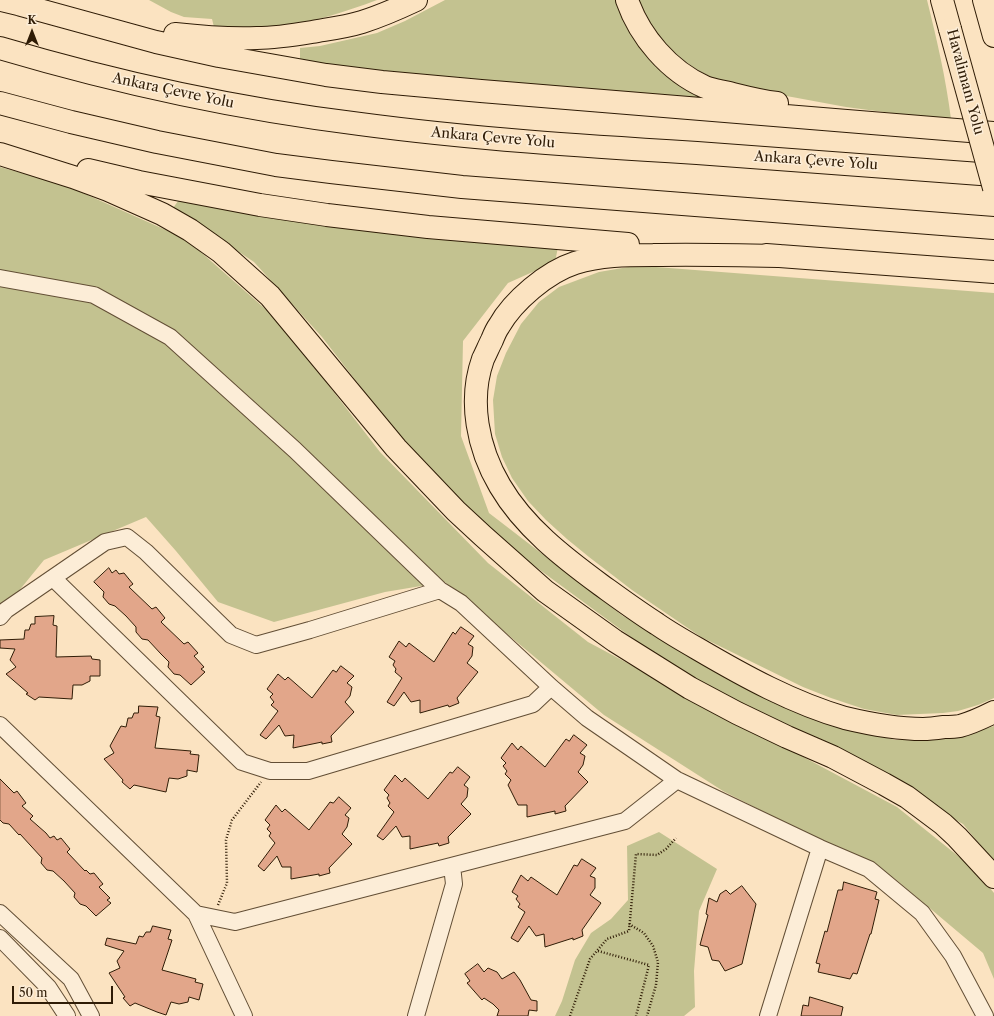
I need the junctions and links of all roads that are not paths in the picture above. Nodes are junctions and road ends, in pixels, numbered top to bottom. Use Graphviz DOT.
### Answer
graph roads {
  1 [pos="416,0"];
  2 [pos="627,0"];
  3 [pos="942,0"];
  4 [pos="11,3"];
  5 [pos="985,4"];
  6 [pos="994,36"];
  7 [pos="0,48"];
  8 [pos="0,103"];
  9 [pos="952,130"];
  10 [pos="994,134"];
  11 [pos="0,145"];
  12 [pos="0,154"];
  13 [pos="994,175"];
  14 [pos="994,188"];
  15 [pos="994,228"];
  16 [pos="780,256"];
  17 [pos="994,273"];
  18 [pos="0,278"];
  19 [pos="53,578"];
  20 [pos="440,590"];
  21 [pos="0,616"];
  22 [pos="551,687"];
  23 [pos="994,712"];
  24 [pos="0,725"];
  25 [pos="677,780"];
  26 [pos="820,848"];
  27 [pos="452,866"];
  28 [pos="994,877"];
  29 [pos="0,913"];
  30 [pos="196,914"];
  31 [pos="0,938"];
  32 [pos="67,1016"];
  33 [pos="91,1016"];
  34 [pos="244,1016"];
  35 [pos="416,1016"];
  36 [pos="768,1016"];
  37 [pos="986,1016"];
  1 -- 4 [label="highway"];
  2 -- 9 [label="highway"];
  3 -- 14 [label="highway, Havalimanı Yolu, bridge"];
  4 -- 9 [label="highway"];
  5 -- 6 [label="highway"];
  7 -- 13 [label="highway, Ankara Çevre Yolu"];
  8 -- 15 [label="highway"];
  9 -- 10 [label="highway"];
  11 -- 16 [label="highway"];
  12 -- 28 [label="highway"];
  16 -- 17 [label="highway"];
  16 -- 23 [label="highway"];
  18 -- 20 [label="street"];
  19 -- 20 [label="street"];
  19 -- 21 [label="street"];
  19 -- 22 [label="street"];
  20 -- 22 [label="street"];
  22 -- 25 [label="street"];
  24 -- 30 [label="street"];
  25 -- 26 [label="street"];
  25 -- 27 [label="street"];
  26 -- 36 [label="street"];
  26 -- 37 [label="street"];
  27 -- 30 [label="street"];
  27 -- 35 [label="street"];
  29 -- 33 [label="street"];
  30 -- 34 [label="street"];
  31 -- 32 [label="street"];
}
